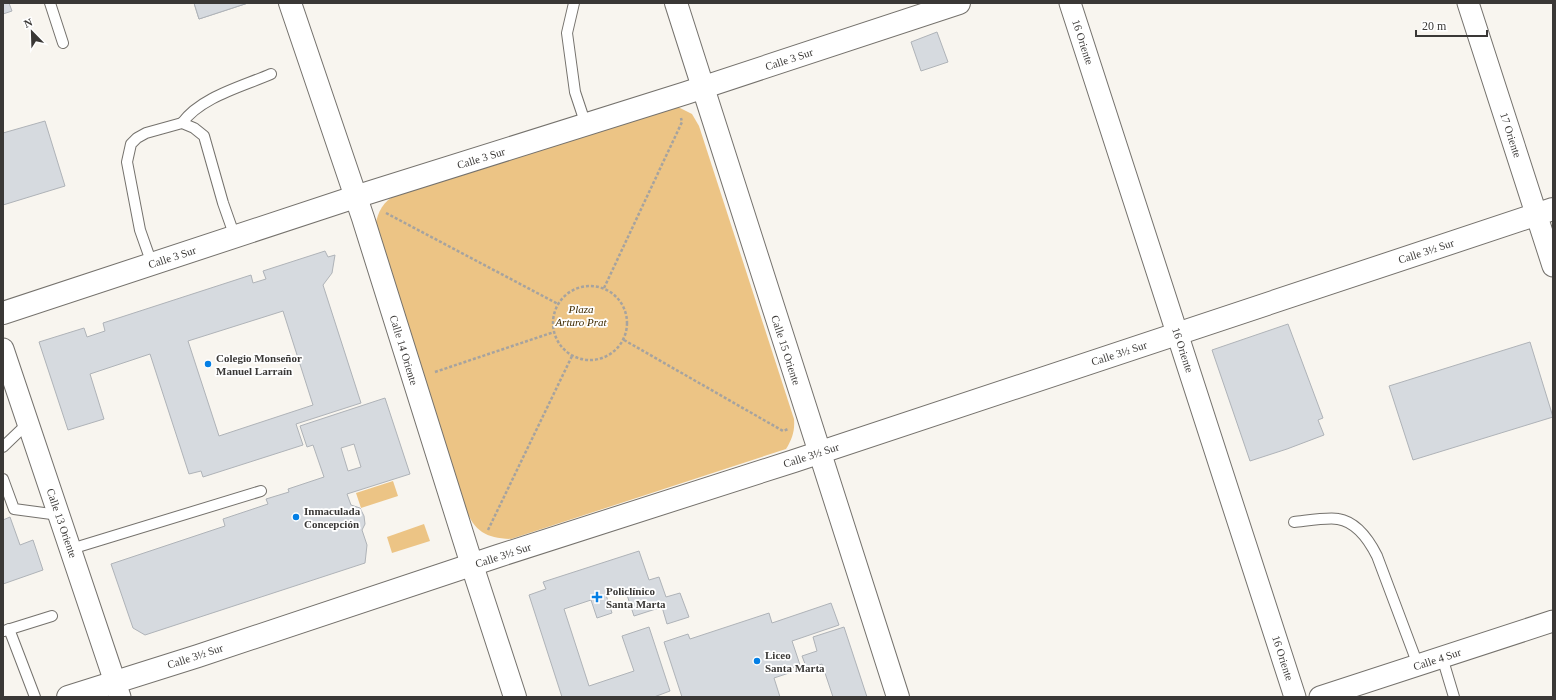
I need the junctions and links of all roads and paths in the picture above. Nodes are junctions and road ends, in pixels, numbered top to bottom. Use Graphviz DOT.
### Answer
graph roads {
  1 [pos="50,3"];
  2 [pos="290,3"];
  3 [pos="574,3"];
  4 [pos="676,3"];
  5 [pos="959,3"];
  6 [pos="1070,3"];
  7 [pos="1468,3"];
  8 [pos="63,43"];
  9 [pos="271,74"];
  10 [pos="702,87"];
  11 [pos="673,97"];
  12 [pos="182,123"];
  13 [pos="586,125"];
  14 [pos="355,197"];
  15 [pos="384,211"];
  16 [pos="1545,212"];
  17 [pos="235,237"];
  18 [pos="152,264"];
  19 [pos="1553,266"];
  20 [pos="604,288"];
  21 [pos="558,304"];
  22 [pos="3,313"];
  23 [pos="554,332"];
  24 [pos="1177,333"];
  25 [pos="624,340"];
  26 [pos="3,349"];
  27 [pos="572,356"];
  28 [pos="413,380"];
  29 [pos="809,422"];
  30 [pos="28,423"];
  31 [pos="3,447"];
  32 [pos="819,452"];
  33 [pos="3,479"];
  34 [pos="261,491"];
  35 [pos="59,515"];
  36 [pos="1294,522"];
  37 [pos="488,530"];
  38 [pos="71,549"];
  39 [pos="472,565"];
  40 [pos="52,616"];
  41 [pos="1553,621"];
  42 [pos="6,630"];
  43 [pos="1442,657"];
  44 [pos="1418,666"];
  45 [pos="118,690"];
  46 [pos="35,697"];
  47 [pos="68,697"];
  48 [pos="515,697"];
  49 [pos="898,697"];
  50 [pos="1295,697"];
  51 [pos="1320,697"];
  52 [pos="1454,697"];
  1 -- 8 [label="lane"];
  2 -- 14 [label="street, Calle 14 Oriente"];
  3 -- 13 [label="lane"];
  4 -- 10 [label="street, Calle 15 Oriente"];
  5 -- 10 [label="street, Calle 3 Sur"];
  6 -- 24 [label="street, 16 Oriente"];
  7 -- 16 [label="street, 17 Oriente"];
  9 -- 12 [label="lane"];
  10 -- 11 [label="street, Calle 3 Sur"];
  10 -- 29 [label="street, Calle 15 Oriente"];
  11 -- 13 [label="street, Calle 3 Sur"];
  11 -- 20 [label="path"];
  12 -- 17 [label="lane"];
  12 -- 18 [label="lane"];
  13 -- 14 [label="street, Calle 3 Sur"];
  14 -- 17 [label="street, Calle 3 Sur"];
  14 -- 28 [label="street, Calle 14 Oriente"];
  15 -- 21 [label="path"];
  16 -- 19 [label="street, 17 Oriente"];
  16 -- 24 [label="street, Calle 3½ Sur"];
  17 -- 18 [label="street, Calle 3 Sur"];
  18 -- 22 [label="street, Calle 3 Sur"];
  20 -- 21 [label="path"];
  20 -- 25 [label="path"];
  21 -- 23 [label="path"];
  23 -- 27 [label="path"];
  23 -- 28 [label="path"];
  24 -- 32 [label="street, Calle 3½ Sur"];
  24 -- 50 [label="street, 16 Oriente"];
  25 -- 27 [label="path"];
  25 -- 29 [label="path"];
  26 -- 30 [label="street, Calle 13 Oriente"];
  27 -- 37 [label="path"];
  28 -- 39 [label="street, Calle 14 Oriente"];
  29 -- 32 [label="street, Calle 15 Oriente"];
  30 -- 31 [label="lane"];
  30 -- 35 [label="street, Calle 13 Oriente"];
  32 -- 39 [label="street, Calle 3½ Sur"];
  32 -- 49 [label="street, Calle 15 Oriente"];
  33 -- 35 [label="lane"];
  34 -- 38 [label="lane"];
  35 -- 38 [label="street, Calle 13 Oriente"];
  36 -- 44 [label="lane"];
  38 -- 45 [label="street, Calle 13 Oriente"];
  39 -- 45 [label="street, Calle 3½ Sur"];
  39 -- 48 [label="street, Calle 14 Oriente"];
  40 -- 42 [label="lane"];
  41 -- 43 [label="street, Calle 4 Sur"];
  42 -- 46 [label="lane"];
  43 -- 44 [label="street, Calle 4 Sur"];
  43 -- 52 [label="lane"];
  44 -- 51 [label="street, Calle 4 Sur"];
  45 -- 47 [label="street, Calle 3½ Sur"];
}
